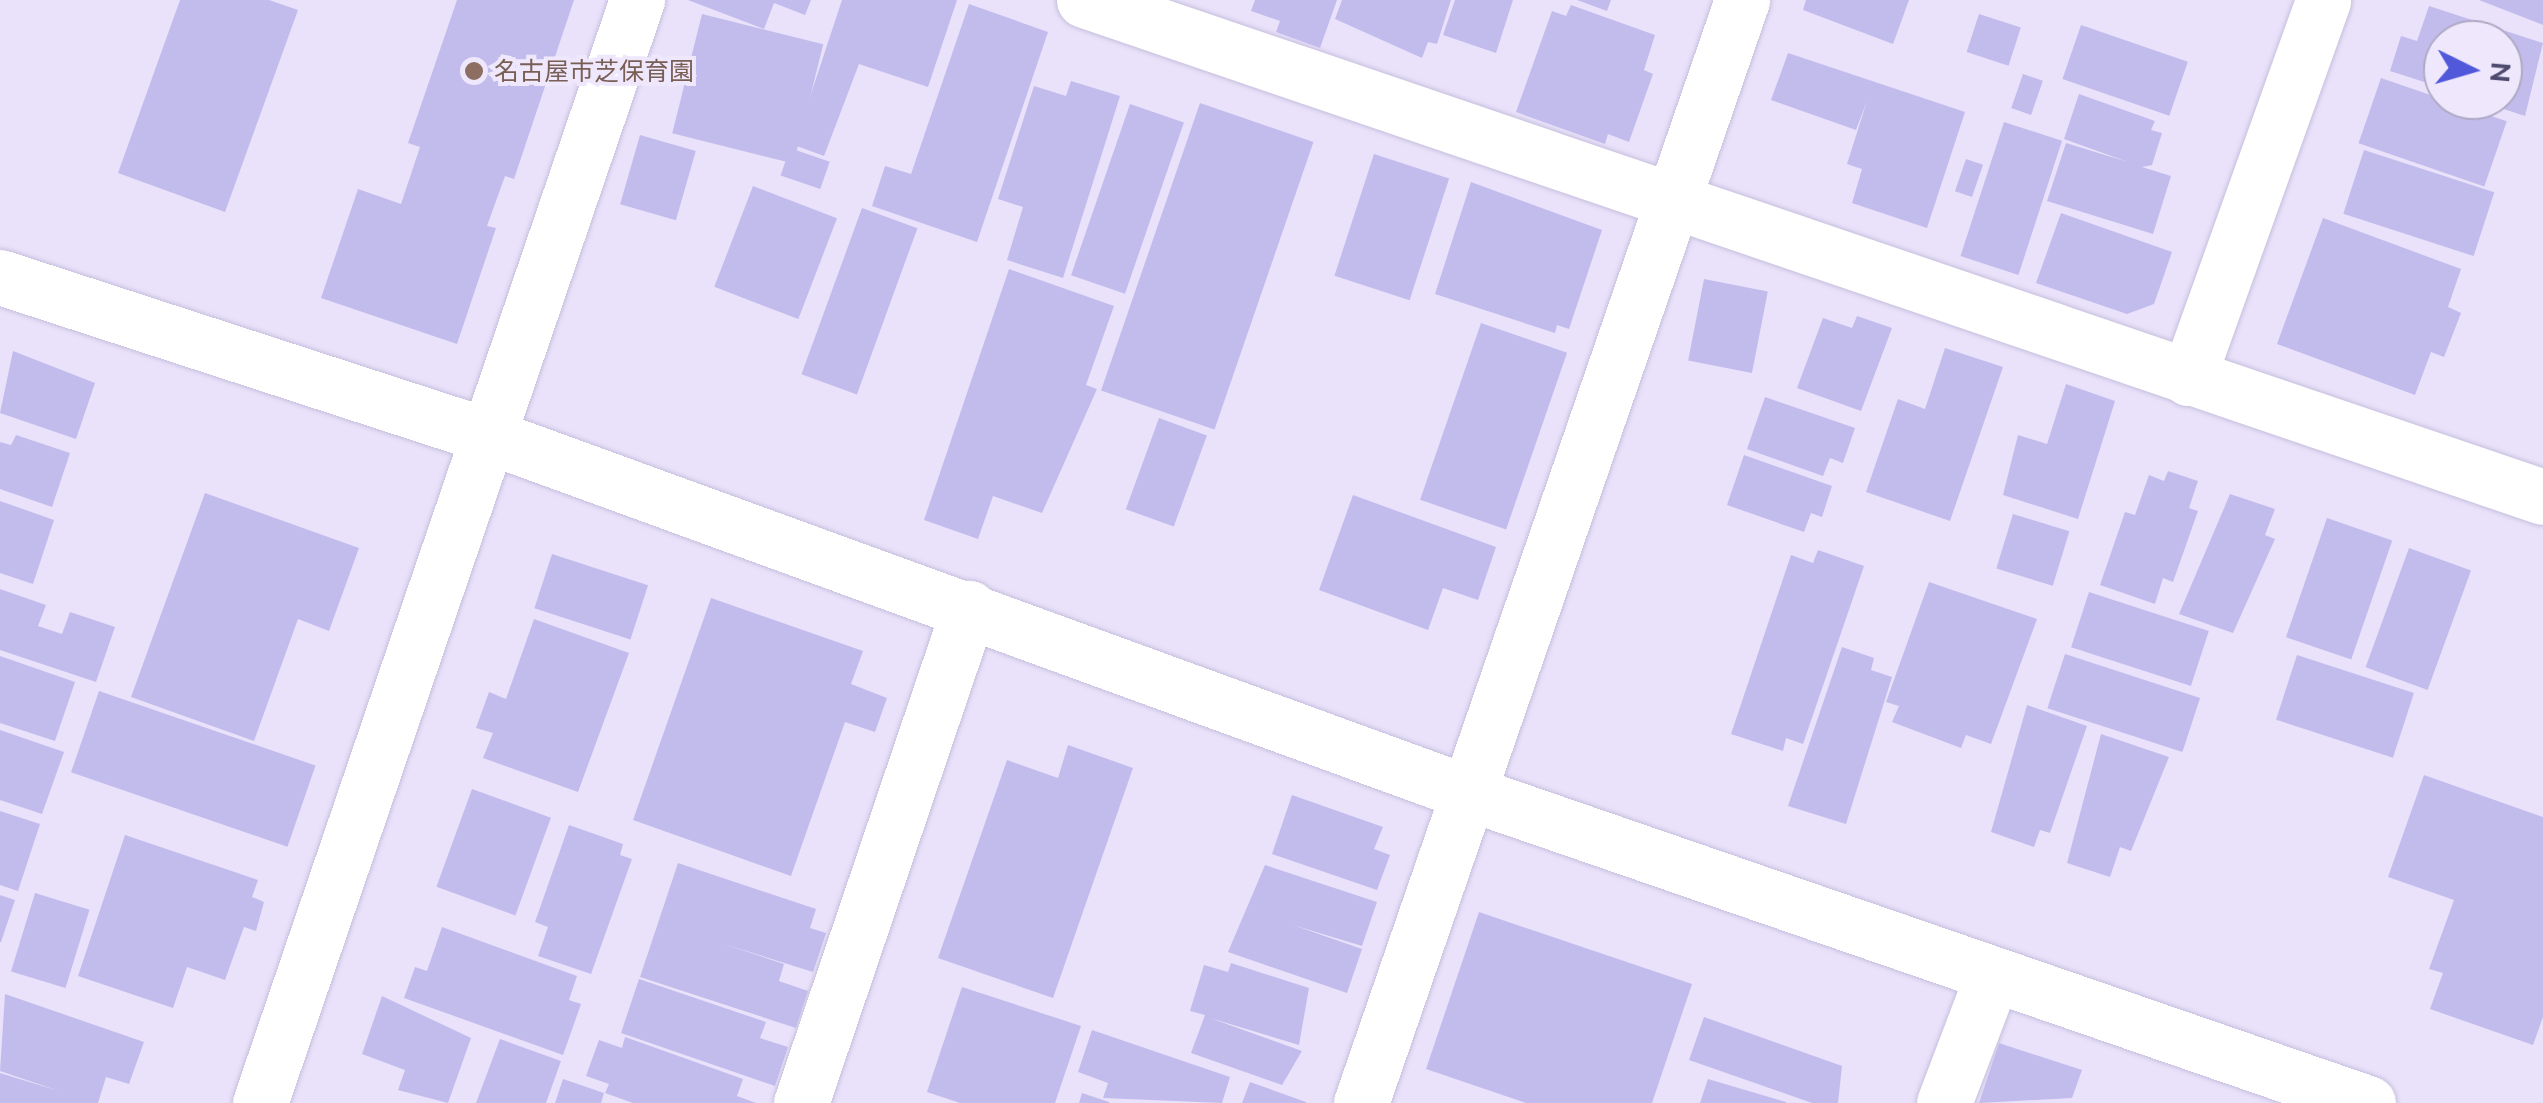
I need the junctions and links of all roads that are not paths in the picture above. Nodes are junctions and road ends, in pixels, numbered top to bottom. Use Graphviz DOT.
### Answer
graph roads {
  1 [pos="637,0"];
  2 [pos="1084,0"];
  3 [pos="1742,0"];
  4 [pos="2323,0"];
  5 [pos="1198,19"];
  6 [pos="1669,202"];
  7 [pos="0,277"];
  8 [pos="2188,378"];
  9 [pos="483,434"];
  10 [pos="2543,497"];
  11 [pos="970,608"];
  12 [pos="1469,793"];
  13 [pos="1992,979"];
  14 [pos="260,1103"];
  15 [pos="802,1103"];
  16 [pos="1361,1103"];
  17 [pos="1944,1103"];
  18 [pos="2368,1103"];
  1 -- 9 [label="street"];
  2 -- 5 [label="street"];
  3 -- 6 [label="street"];
  4 -- 8 [label="street"];
  5 -- 6 [label="street"];
  6 -- 8 [label="street"];
  6 -- 12 [label="street"];
  7 -- 9 [label="street"];
  8 -- 10 [label="street"];
  9 -- 11 [label="street"];
  9 -- 14 [label="street"];
  11 -- 12 [label="street"];
  11 -- 15 [label="street"];
  12 -- 13 [label="street"];
  12 -- 16 [label="street"];
  13 -- 17 [label="street"];
  13 -- 18 [label="street"];
}
